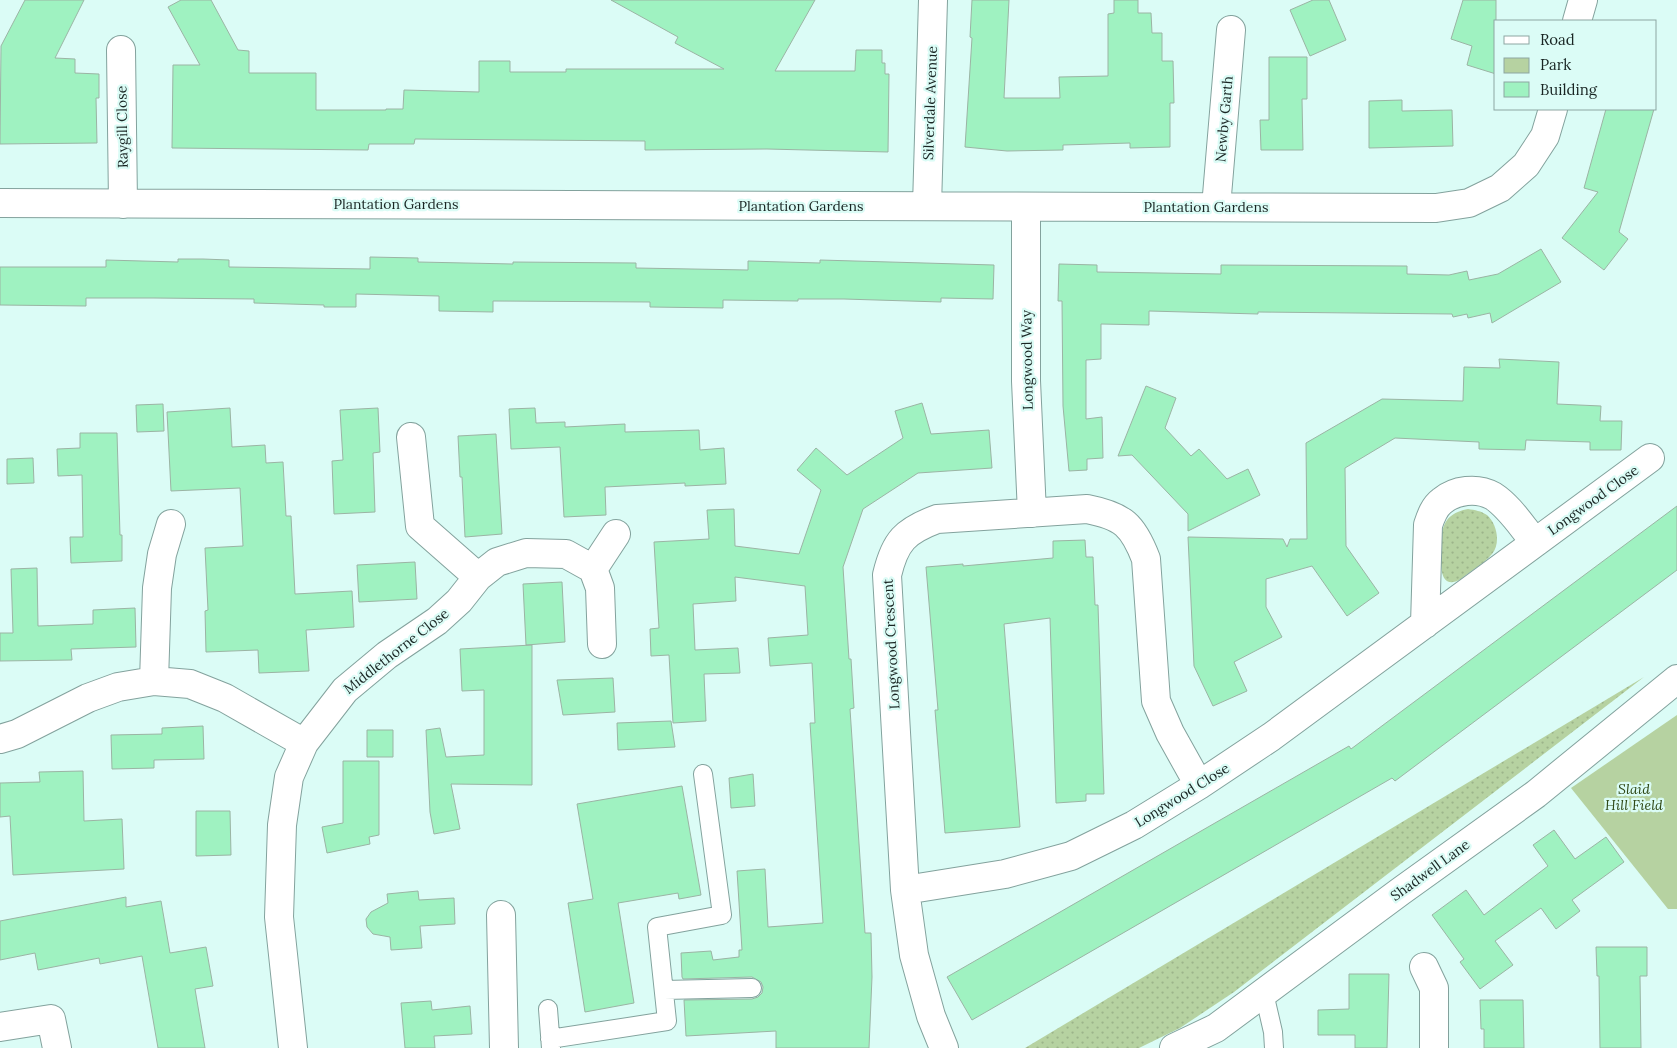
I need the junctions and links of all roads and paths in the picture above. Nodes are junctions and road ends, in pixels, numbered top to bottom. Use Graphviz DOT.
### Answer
graph roads {
  1 [pos="933,0"];
  2 [pos="1583,0"];
  3 [pos="1577,20"];
  4 [pos="1231,30"];
  5 [pos="121,50"];
  6 [pos="1553,110"];
  7 [pos="0,203"];
  8 [pos="123,204"];
  9 [pos="927,206"];
  10 [pos="1026,206"];
  11 [pos="1216,207"];
  12 [pos="411,437"];
  13 [pos="1650,458"];
  14 [pos="1032,513"];
  15 [pos="171,524"];
  16 [pos="616,534"];
  17 [pos="1535,542"];
  18 [pos="593,569"];
  19 [pos="478,577"];
  20 [pos="1425,624"];
  21 [pos="602,644"];
  22 [pos="1677,679"];
  23 [pos="154,681"];
  24 [pos="0,739"];
  25 [pos="304,743"];
  26 [pos="703,774"];
  27 [pos="1199,785"];
  28 [pos="905,890"];
  29 [pos="501,915"];
  30 [pos="1424,967"];
  31 [pos="752,988"];
  32 [pos="664,990"];
  33 [pos="1264,993"];
  34 [pos="548,1009"];
  35 [pos="0,1027"];
  36 [pos="551,1044"];
  37 [pos="56,1048"];
  38 [pos="293,1048"];
  39 [pos="504,1048"];
  40 [pos="944,1048"];
  41 [pos="1174,1048"];
  42 [pos="1274,1048"];
  43 [pos="1434,1048"];
  1 -- 9 [label="street, Silverdale Avenue"];
  2 -- 3 [label="street"];
  4 -- 11 [label="street, Newby Garth"];
  5 -- 8 [label="street, Raygill Close"];
  6 -- 11 [label="street, Plantation Gardens"];
  7 -- 8 [label="street, Plantation Gardens"];
  8 -- 9 [label="street, Plantation Gardens"];
  9 -- 10 [label="street, Plantation Gardens"];
  10 -- 11 [label="street, Plantation Gardens"];
  10 -- 14 [label="street, Longwood Way"];
  12 -- 19 [label="street"];
  13 -- 17 [label="street, Longwood Close"];
  14 -- 27 [label="street, Longwood Crescent"];
  14 -- 28 [label="street, Longwood Crescent"];
  15 -- 23 [label="street"];
  16 -- 18 [label="street"];
  17 -- 20 [label="street, Longwood Close"];
  17 -- 20 [label="street, Longwood Close"];
  18 -- 19 [label="street, Middlethorne Close"];
  18 -- 21 [label="street"];
  19 -- 25 [label="street, Middlethorne Close"];
  20 -- 27 [label="street, Longwood Close"];
  22 -- 33 [label="street, Shadwell Lane"];
  23 -- 24 [label="street"];
  23 -- 25 [label="street"];
  25 -- 38 [label="street, Middlethorne Close"];
  26 -- 32 [label="lane"];
  27 -- 28 [label="street, Longwood Close"];
  28 -- 40 [label="street, Longwood Crescent"];
  29 -- 39 [label="street"];
  30 -- 43 [label="street"];
  31 -- 32 [label="lane"];
  32 -- 36 [label="lane"];
  33 -- 41 [label="street, Shadwell Lane"];
  33 -- 42 [label="lane"];
  34 -- 36 [label="lane"];
  35 -- 37 [label="street"];
}
